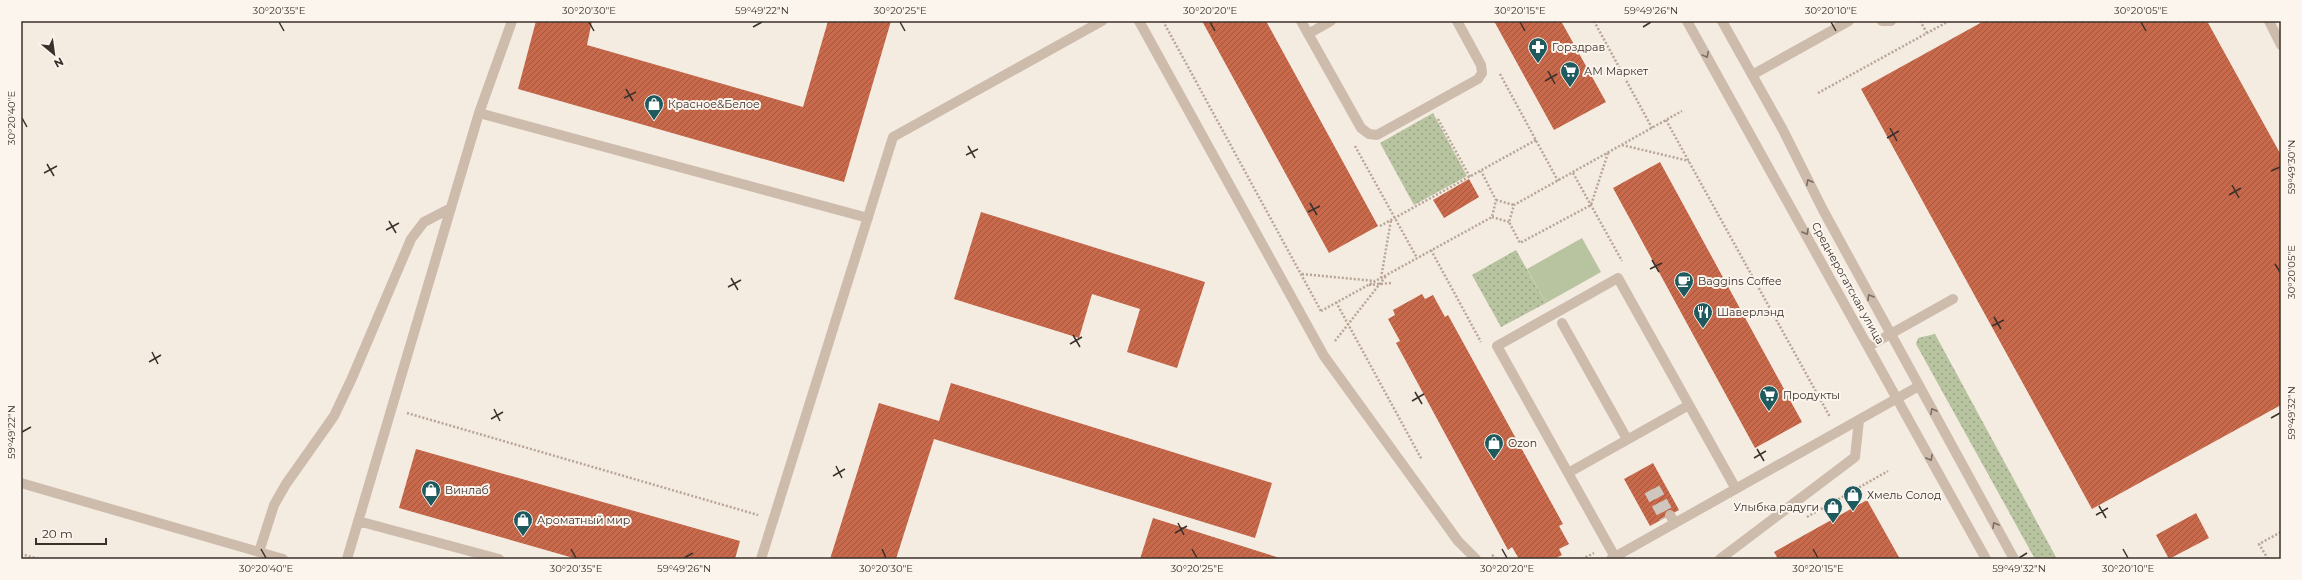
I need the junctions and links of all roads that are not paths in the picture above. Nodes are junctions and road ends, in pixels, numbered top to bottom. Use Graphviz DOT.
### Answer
graph roads {
  1 [pos="512,21"];
  2 [pos="1102,21"];
  3 [pos="1139,21"];
  4 [pos="1301,21"];
  5 [pos="1331,21"];
  6 [pos="1457,21"];
  7 [pos="1687,21"];
  8 [pos="1722,21"];
  9 [pos="1849,21"];
  10 [pos="1882,21"];
  11 [pos="1891,21"];
  12 [pos="2269,21"];
  13 [pos="1308,34"];
  14 [pos="2281,45"];
  15 [pos="1752,75"];
  16 [pos="479,113"];
  17 [pos="451,208"];
  18 [pos="868,218"];
  19 [pos="1953,299"];
  20 [pos="1562,323"];
  21 [pos="1890,334"];
  22 [pos="1869,346"];
  23 [pos="1919,386"];
  24 [pos="1898,398"];
  25 [pos="1689,405"];
  26 [pos="1859,420"];
  27 [pos="1627,439"];
  28 [pos="1568,473"];
  29 [pos="21,483"];
  30 [pos="1736,489"];
  31 [pos="358,521"];
  32 [pos="259,552"];
  33 [pos="1613,558"];
  34 [pos="283,559"];
  35 [pos="347,559"];
  36 [pos="499,559"];
  37 [pos="761,559"];
  38 [pos="1476,559"];
  39 [pos="1721,559"];
  40 [pos="1986,559"];
  41 [pos="2014,559"];
  1 -- 16 [label="street"];
  2 -- 18 [label="street"];
  3 -- 38 [label="street"];
  4 -- 13 [label="street"];
  5 -- 13 [label="street"];
  6 -- 13 [label="street"];
  7 -- 22 [label="street, Среднерогатская улица, one-way"];
  8 -- 15 [label="street, Среднерогатская улица"];
  9 -- 15 [label="street"];
  10 -- 11 [label="street"];
  12 -- 14 [label="street"];
  21 -- 15 [label="street, Среднерогатская улица, one-way"];
  16 -- 17 [label="street"];
  16 -- 18 [label="street"];
  17 -- 31 [label="street"];
  17 -- 32 [label="street"];
  18 -- 37 [label="street"];
  19 -- 21 [label="street"];
  20 -- 27 [label="street"];
  21 -- 22 [label="street"];
  21 -- 23 [label="street, Среднерогатская улица"];
  22 -- 24 [label="street, Среднерогатская улица"];
  23 -- 24 [label="street"];
  41 -- 23 [label="street, Среднерогатская улица, one-way"];
  24 -- 26 [label="street"];
  24 -- 40 [label="street, Среднерогатская улица, one-way"];
  25 -- 27 [label="street"];
  25 -- 28 [label="street"];
  25 -- 30 [label="street"];
  26 -- 30 [label="street"];
  26 -- 39 [label="street"];
  27 -- 28 [label="street"];
  28 -- 33 [label="street"];
  29 -- 32 [label="street"];
  30 -- 33 [label="street"];
  31 -- 35 [label="street"];
  31 -- 36 [label="street"];
  32 -- 34 [label="street"];
}
